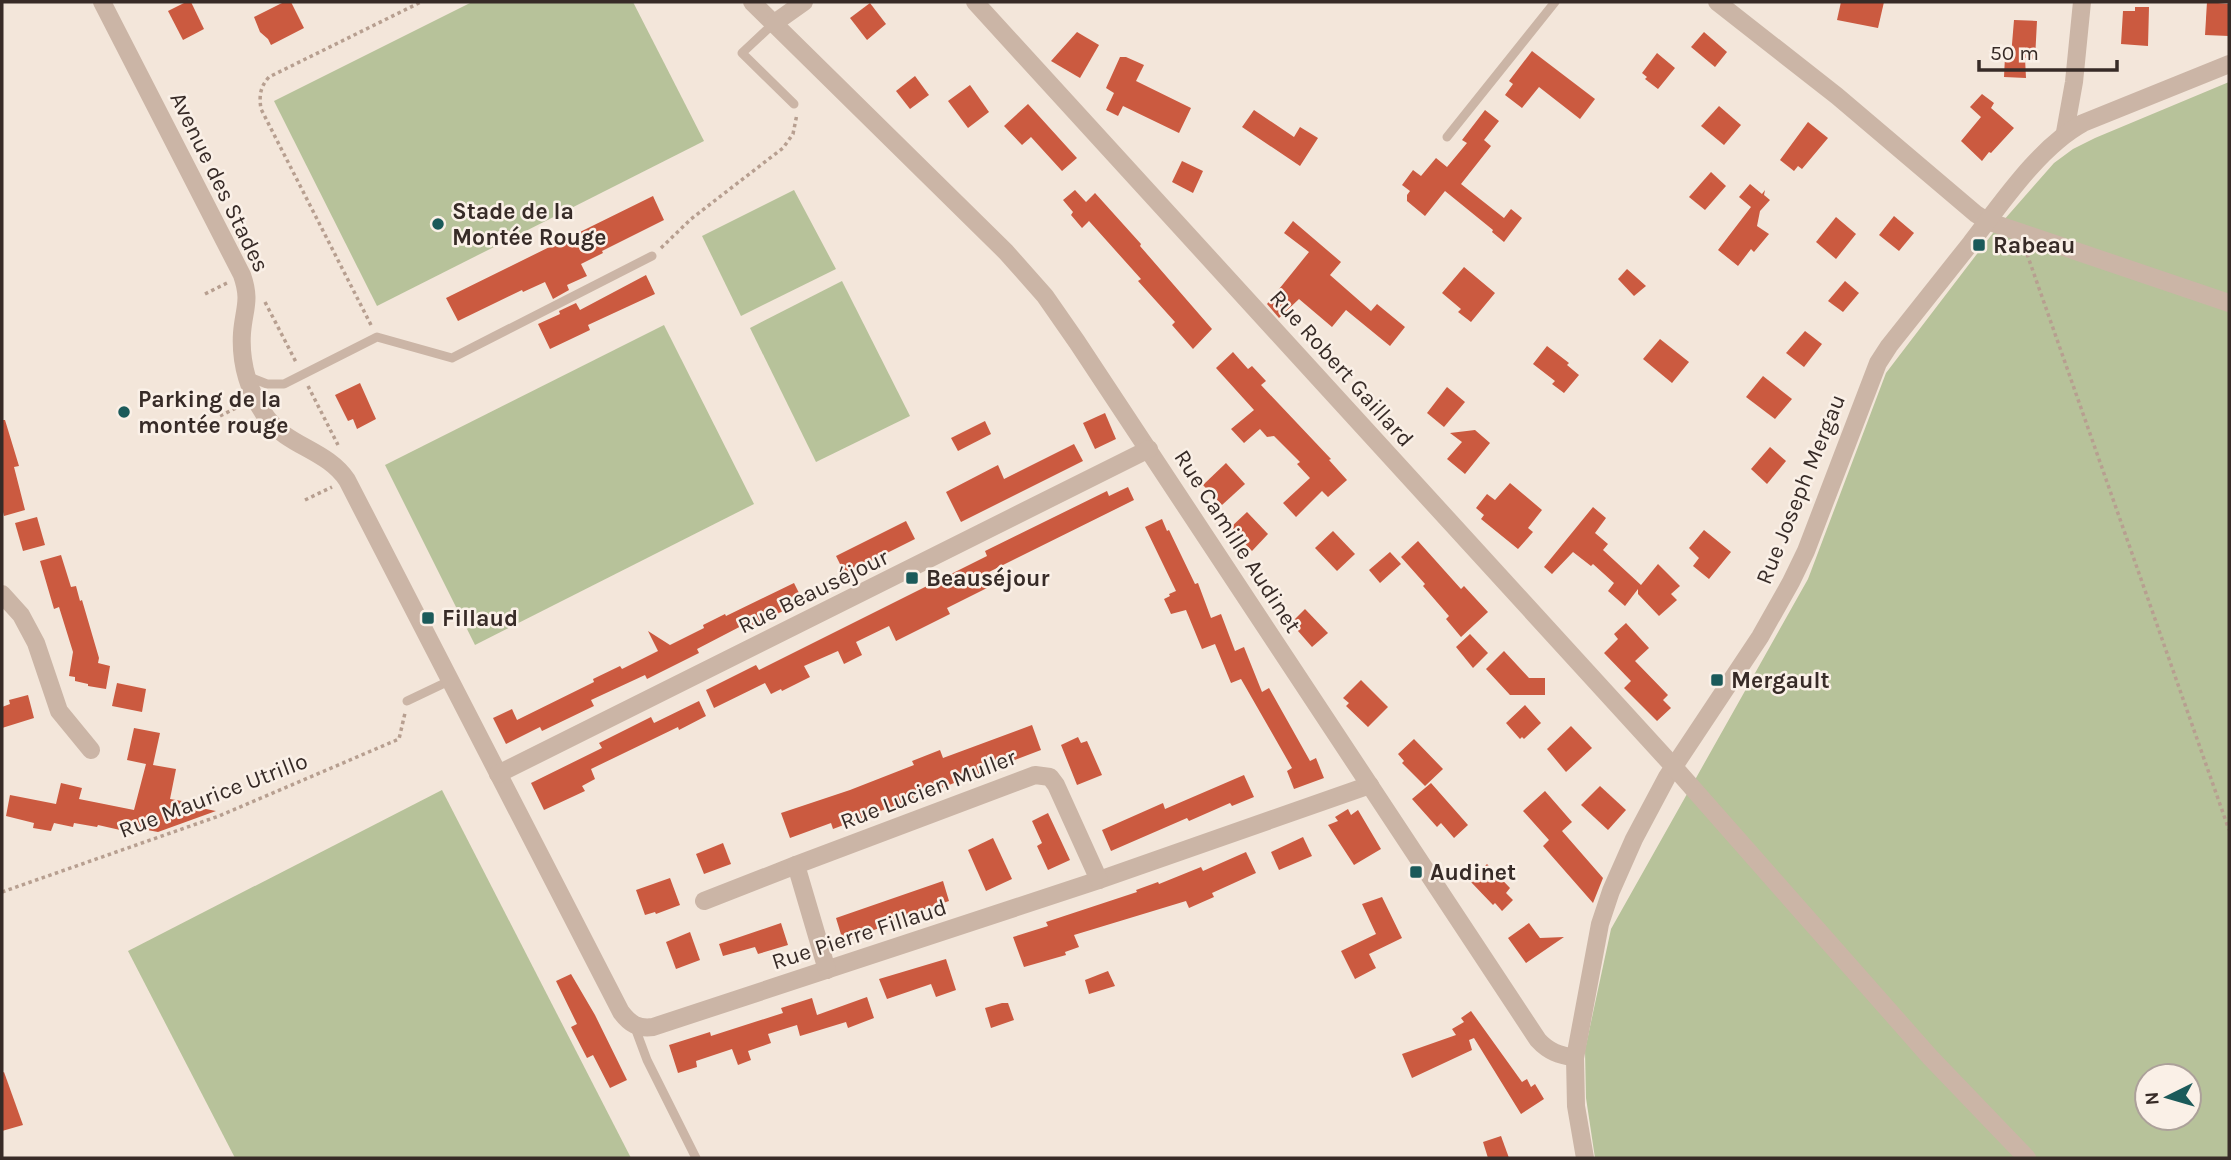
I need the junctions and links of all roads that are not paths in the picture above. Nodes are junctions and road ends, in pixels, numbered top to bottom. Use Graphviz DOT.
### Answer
graph roads {
  1 [pos="102,2"];
  2 [pos="752,2"];
  3 [pos="804,2"];
  4 [pos="975,2"];
  5 [pos="1555,2"];
  6 [pos="1717,2"];
  7 [pos="2082,2"];
  8 [pos="774,24"];
  9 [pos="2229,64"];
  10 [pos="794,104"];
  11 [pos="2065,132"];
  12 [pos="1447,137"];
  13 [pos="1987,221"];
  14 [pos="652,257"];
  15 [pos="2229,303"];
  16 [pos="246,375"];
  17 [pos="1149,449"];
  18 [pos="2,594"];
  19 [pos="449,681"];
  20 [pos="407,701"];
  21 [pos="91,750"];
  22 [pos="1674,768"];
  23 [pos="498,774"];
  24 [pos="1370,785"];
  25 [pos="796,865"];
  26 [pos="1098,880"];
  27 [pos="704,901"];
  28 [pos="827,970"];
  29 [pos="634,1025"];
  30 [pos="1575,1058"];
  31 [pos="696,1158"];
  32 [pos="1585,1158"];
  33 [pos="2027,1158"];
  1 -- 16 [label="street, Avenue des Stades"];
  2 -- 8 [label="street, Rue Camille Audinet"];
  3 -- 8 [label="street"];
  4 -- 22 [label="street, Rue Robert Gaillard"];
  5 -- 12 [label="lane"];
  6 -- 13 [label="street"];
  7 -- 11 [label="street"];
  8 -- 10 [label="lane"];
  8 -- 17 [label="street, Rue Camille Audinet"];
  9 -- 11 [label="street"];
  11 -- 13 [label="street, Rue Joseph Mergau"];
  13 -- 15 [label="street"];
  13 -- 22 [label="street, Rue Joseph Mergau"];
  14 -- 16 [label="lane"];
  16 -- 19 [label="street, Avenue des Stades"];
  17 -- 23 [label="street, Rue Beauséjour"];
  17 -- 24 [label="street, Rue Camille Audinet"];
  18 -- 21 [label="street"];
  19 -- 20 [label="lane"];
  19 -- 23 [label="street, Avenue des Stades"];
  22 -- 30 [label="street, Rue Joseph Mergau"];
  22 -- 33 [label="street, Rue Robert Gaillard"];
  23 -- 29 [label="street"];
  24 -- 26 [label="street, Rue Pierre Fillaud"];
  24 -- 30 [label="street, Rue Camille Audinet"];
  25 -- 26 [label="street, Rue Lucien Muller"];
  25 -- 27 [label="street, Rue Lucien Muller"];
  25 -- 28 [label="street"];
  26 -- 28 [label="street, Rue Pierre Fillaud"];
  28 -- 29 [label="street, Rue Pierre Fillaud"];
  29 -- 31 [label="lane"];
  30 -- 32 [label="street"];
}
